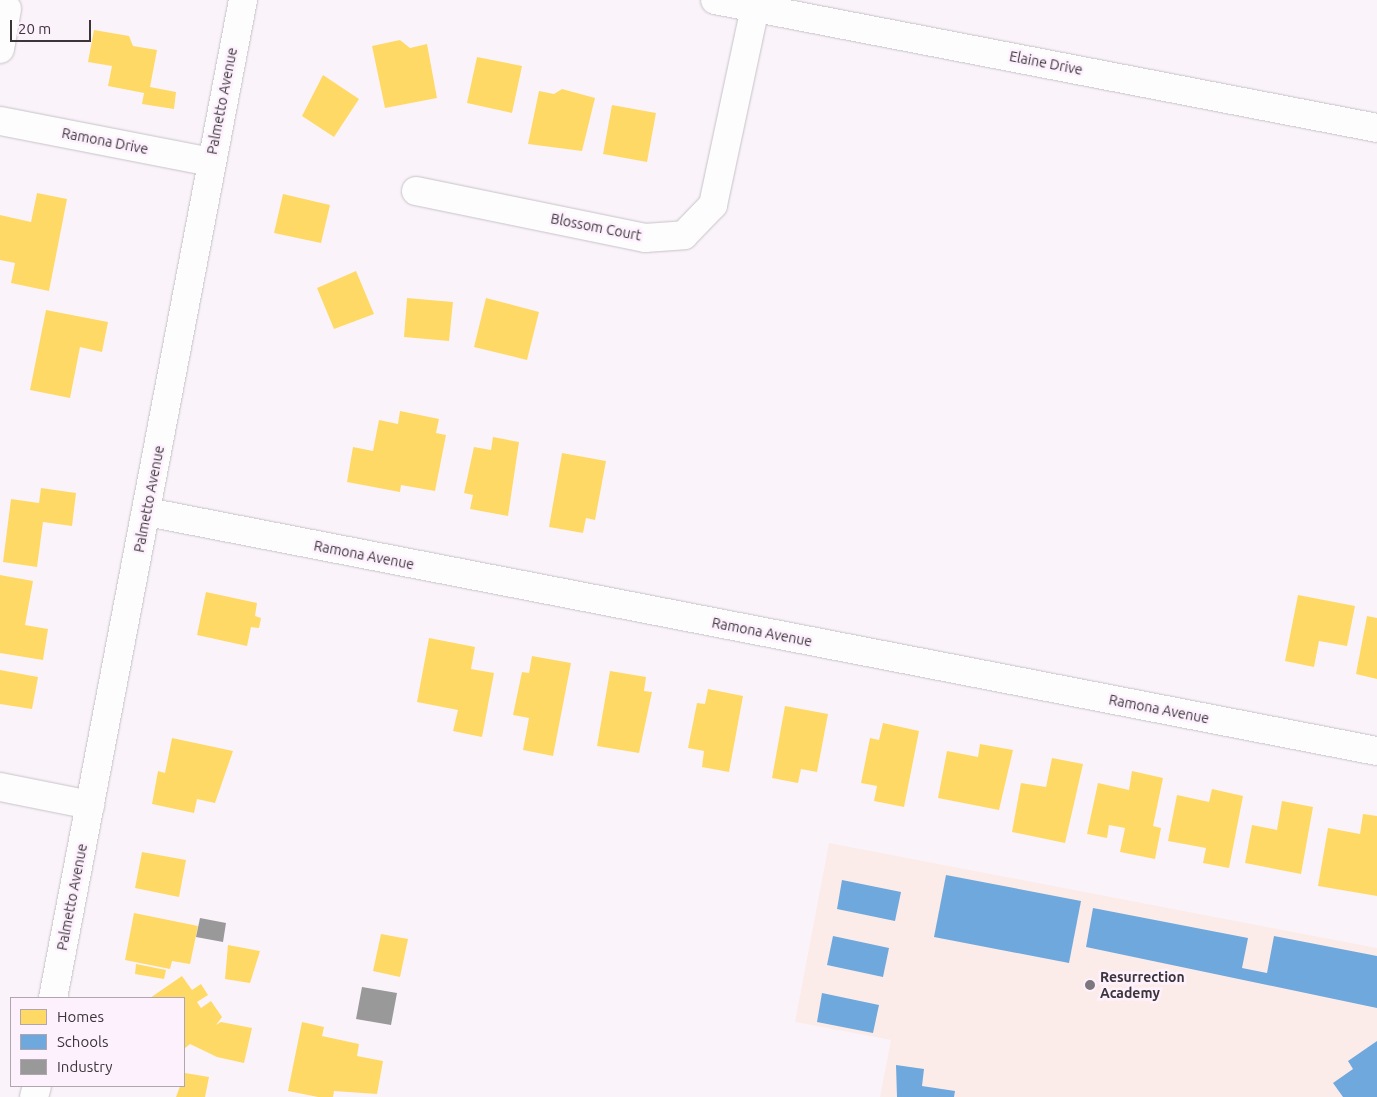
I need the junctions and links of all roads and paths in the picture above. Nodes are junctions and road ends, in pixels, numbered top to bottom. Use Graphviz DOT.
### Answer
graph roads {
  1 [pos="243,0"];
  2 [pos="716,0"];
  3 [pos="755,7"];
  4 [pos="7,9"];
  5 [pos="0,49"];
  6 [pos="0,121"];
  7 [pos="1377,128"];
  8 [pos="210,162"];
  9 [pos="416,191"];
  10 [pos="146,512"];
  11 [pos="1377,751"];
  12 [pos="0,787"];
  13 [pos="90,805"];
  14 [pos="53,997"];
  1 -- 8 [label="street, Palmetto Avenue"];
  2 -- 3 [label="street, Elaine Drive"];
  3 -- 7 [label="street, Elaine Drive"];
  3 -- 9 [label="street, Blossom Court"];
  4 -- 5 [label="street"];
  6 -- 8 [label="street, Ramona Drive"];
  8 -- 10 [label="street, Palmetto Avenue"];
  10 -- 11 [label="street, Ramona Avenue"];
  10 -- 13 [label="street, Palmetto Avenue"];
  12 -- 13 [label="street"];
  13 -- 14 [label="street, Palmetto Avenue"];
}
